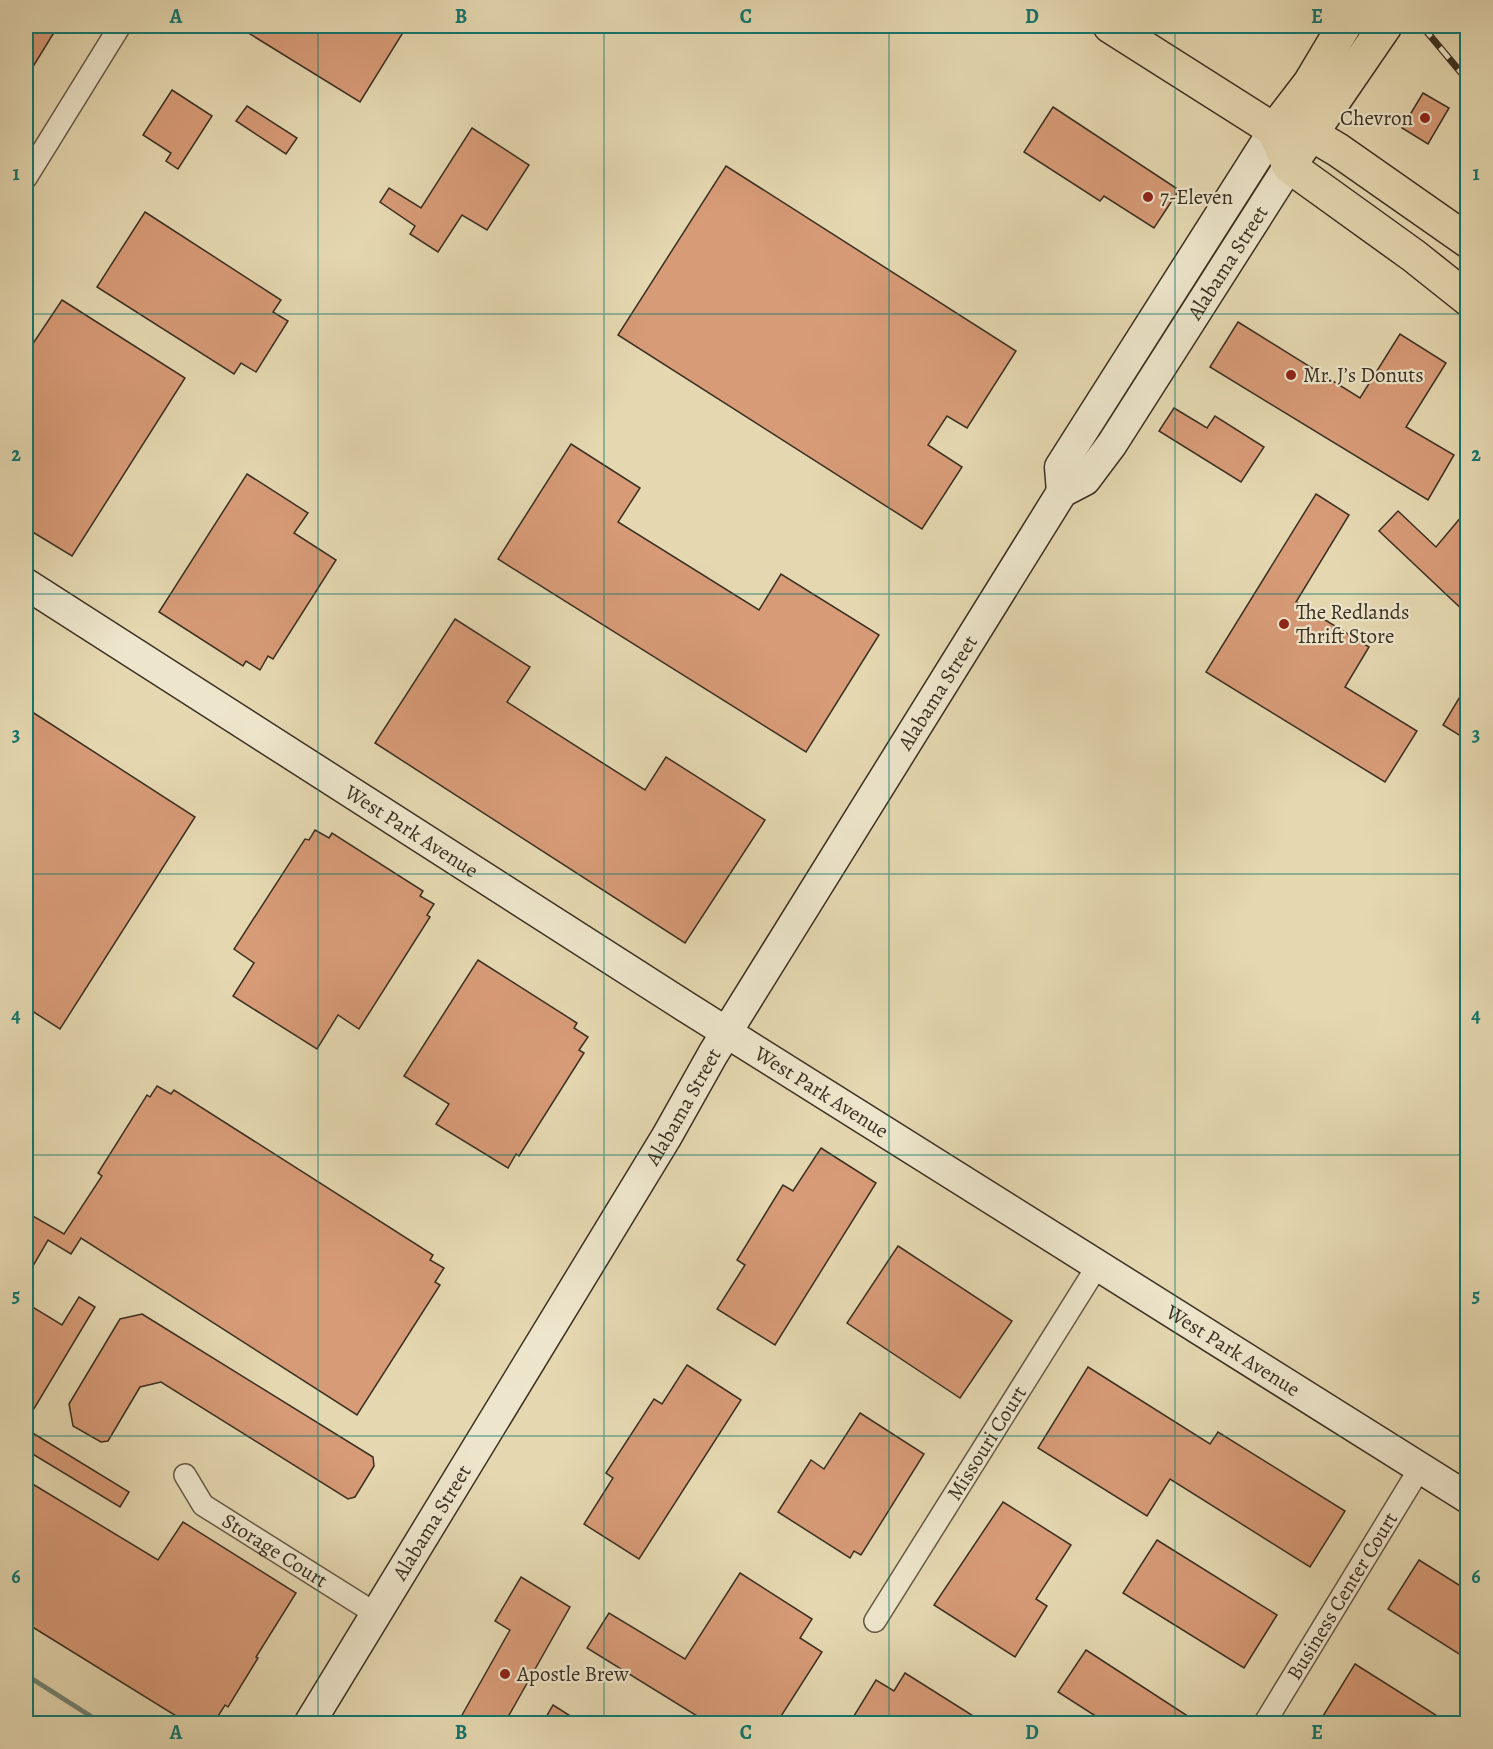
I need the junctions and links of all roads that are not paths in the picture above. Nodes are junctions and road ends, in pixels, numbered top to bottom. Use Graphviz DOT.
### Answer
graph roads {
  1 [pos="120,26"];
  2 [pos="1110,26"];
  3 [pos="1344,26"];
  4 [pos="1385,26"];
  5 [pos="1274,130"];
  6 [pos="1311,134"];
  7 [pos="1288,166"];
  8 [pos="26,178"];
  9 [pos="1467,242"];
  10 [pos="1467,299"];
  11 [pos="1062,492"];
  12 [pos="26,584"];
  13 [pos="727,1032"];
  14 [pos="1098,1265"];
  15 [pos="1420,1468"];
  16 [pos="185,1475"];
  17 [pos="1467,1497"];
  18 [pos="376,1614"];
  19 [pos="876,1621"];
  20 [pos="309,1724"];
  21 [pos="1264,1724"];
  1 -- 8 [label="street"];
  2 -- 5 [label="main road"];
  3 -- 5 [label="main road, Alabama Street"];
  4 -- 6 [label="main road, Alabama Street"];
  5 -- 6 [label="main road"];
  5 -- 7 [label="main road"];
  5 -- 11 [label="main road, Alabama Street"];
  6 -- 7 [label="main road, Alabama Street"];
  6 -- 9 [label="main road"];
  7 -- 10 [label="main road"];
  7 -- 11 [label="main road, Alabama Street"];
  11 -- 13 [label="main road, Alabama Street"];
  12 -- 13 [label="main road, West Park Avenue"];
  13 -- 14 [label="main road, West Park Avenue"];
  13 -- 18 [label="main road, Alabama Street"];
  14 -- 15 [label="main road, West Park Avenue"];
  14 -- 19 [label="street, Missouri Court"];
  15 -- 17 [label="main road, West Park Avenue"];
  15 -- 21 [label="street, Business Center Court"];
  16 -- 18 [label="street, Storage Court"];
  18 -- 20 [label="main road, Alabama Street"];
}
